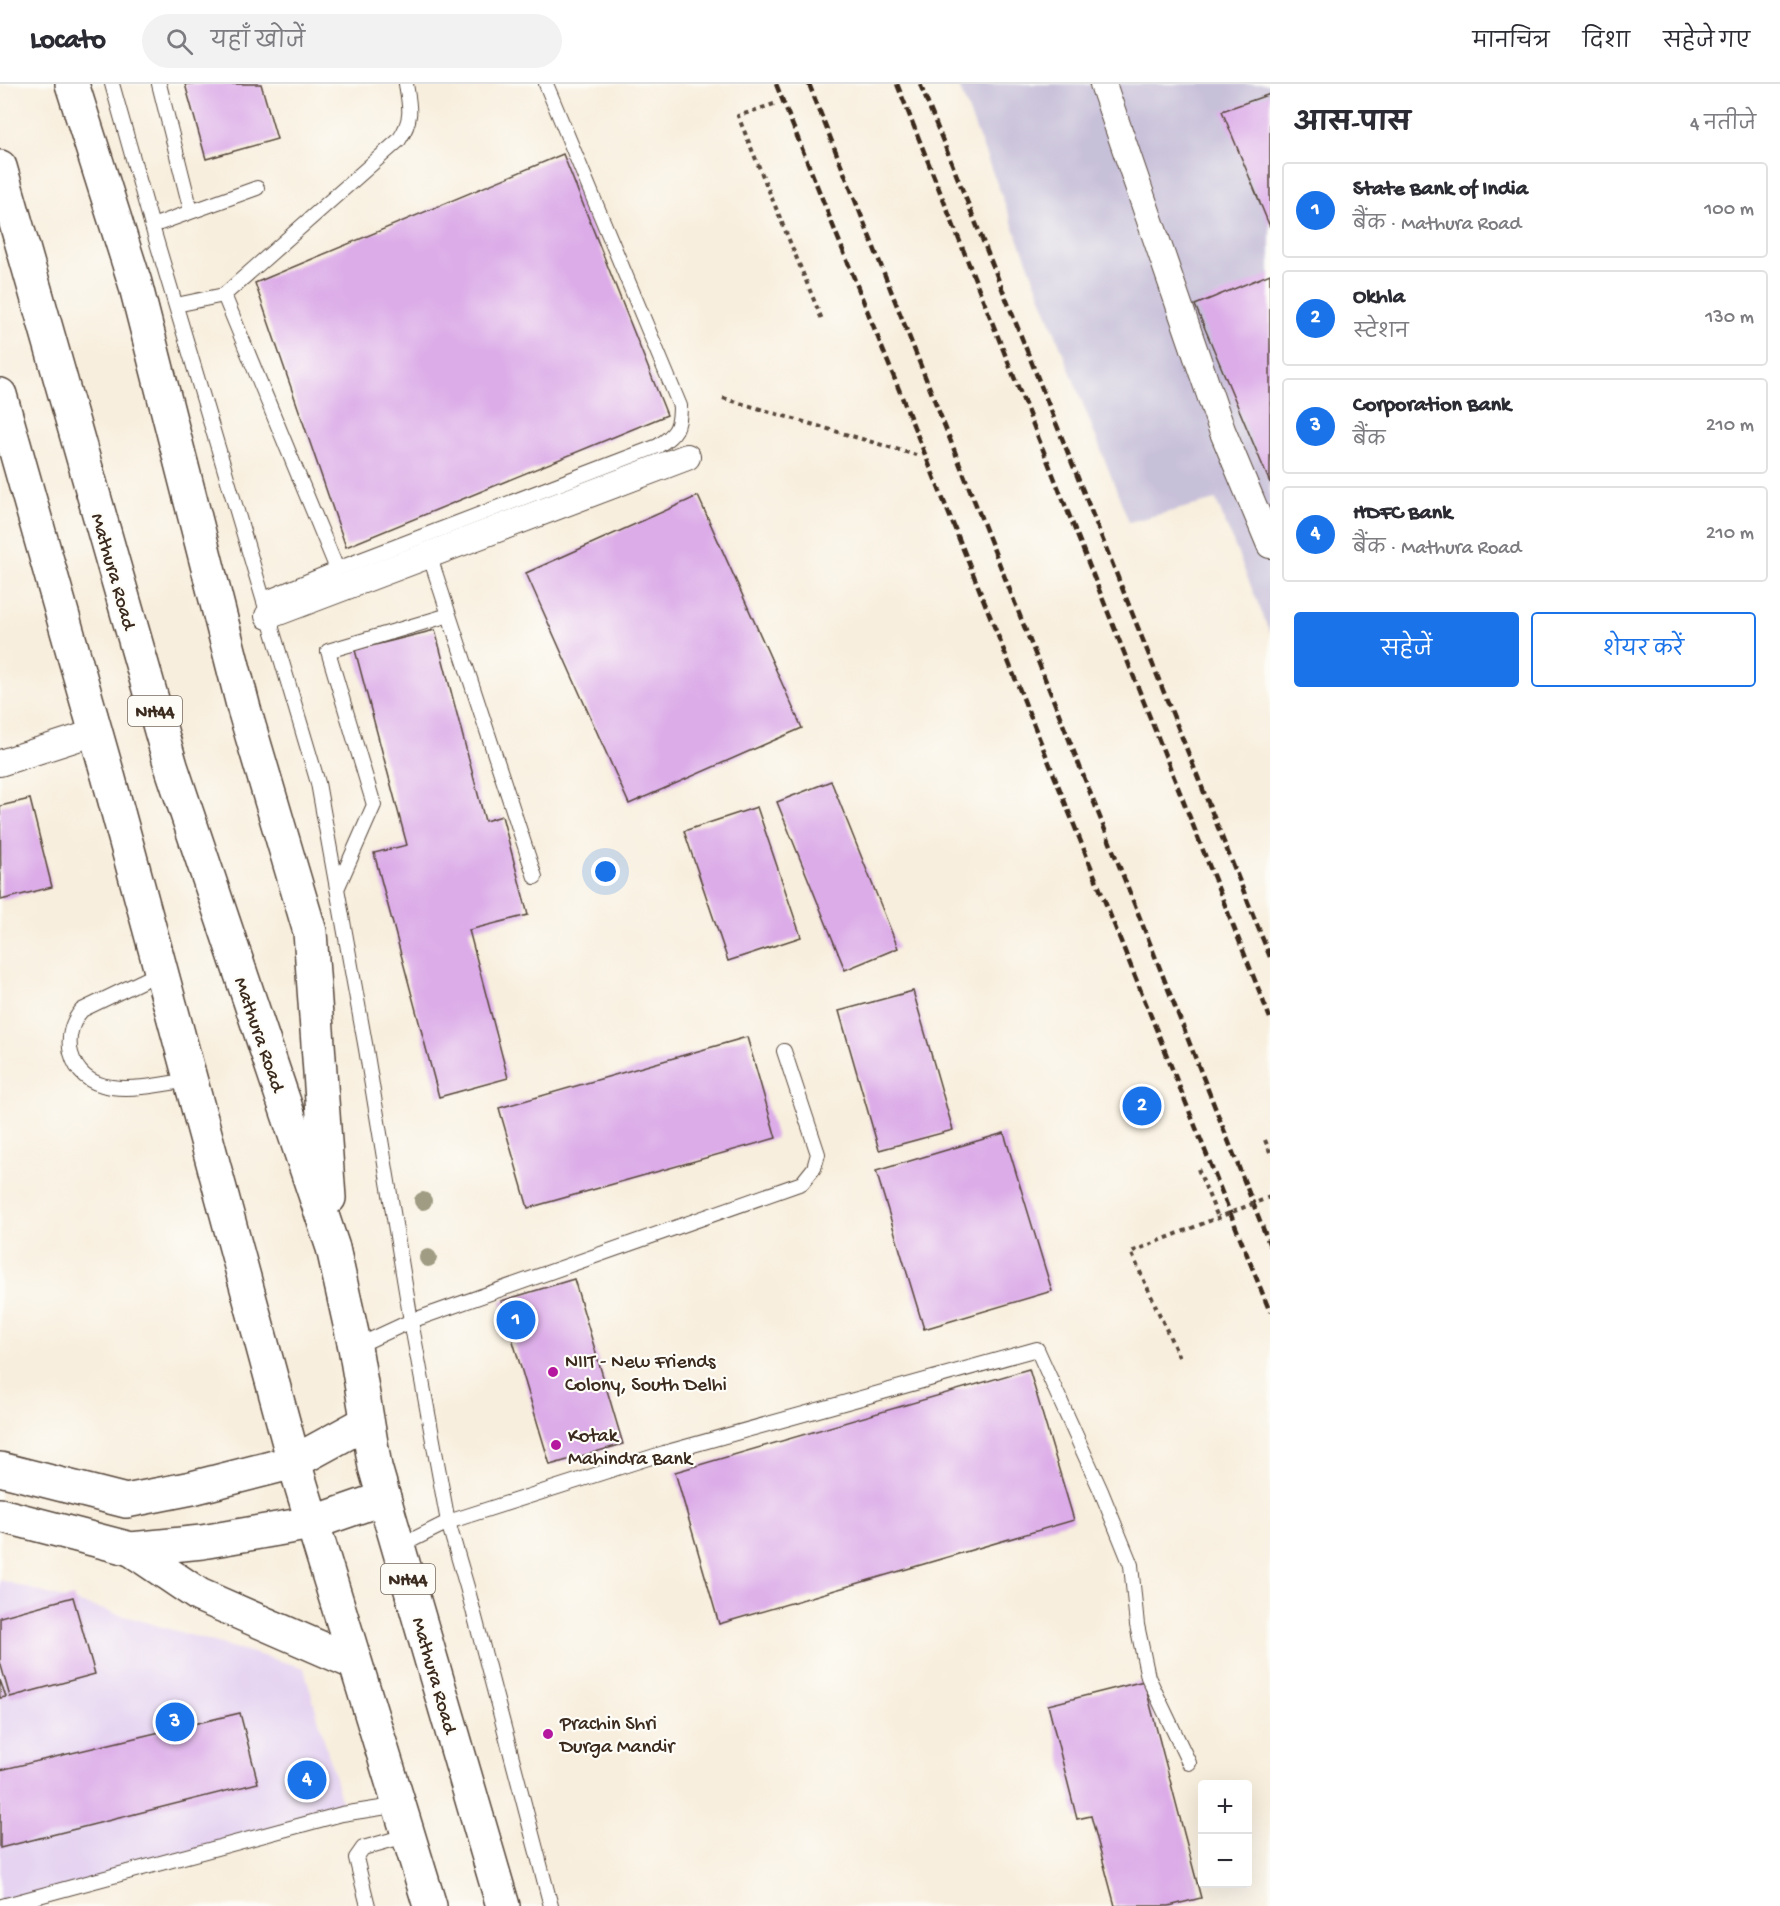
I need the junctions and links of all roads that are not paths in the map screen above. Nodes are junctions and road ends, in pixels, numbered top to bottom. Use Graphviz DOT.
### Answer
graph roads {
  1 [pos="72,84"];
  2 [pos="112,84"];
  3 [pos="159,84"];
  4 [pos="406,84"];
  5 [pos="546,84"];
  6 [pos="1103,84"];
  7 [pos="0,166"];
  8 [pos="257,188"];
  9 [pos="191,211"];
  10 [pos="152,226"];
  11 [pos="224,295"];
  12 [pos="176,305"];
  13 [pos="0,395"];
  14 [pos="687,457"];
  15 [pos="1270,545"];
  16 [pos="429,554"];
  17 [pos="337,569"];
  18 [pos="266,607"];
  19 [pos="449,615"];
  20 [pos="96,732"];
  21 [pos="0,763"];
  22 [pos="534,877"];
  23 [pos="337,890"];
  24 [pos="161,972"];
  25 [pos="784,1051"];
  26 [pos="190,1080"];
  27 [pos="333,1248"];
  28 [pos="411,1322"];
  29 [pos="355,1347"];
  30 [pos="367,1422"];
  31 [pos="294,1462"];
  32 [pos="0,1469"];
  33 [pos="384,1498"];
  34 [pos="0,1515"];
  35 [pos="448,1522"];
  36 [pos="312,1523"];
  37 [pos="398,1547"];
  38 [pos="131,1550"];
  39 [pos="354,1663"];
  40 [pos="1189,1763"];
  41 [pos="404,1820"];
  42 [pos="2,1906"];
  43 [pos="369,1906"];
  44 [pos="430,1906"];
  45 [pos="503,1906"];
  46 [pos="551,1906"];
  1 -- 27 [label="main road"];
  2 -- 10 [label="lane"];
  3 -- 9 [label="lane"];
  4 -- 11 [label="lane"];
  5 -- 17 [label="lane"];
  6 -- 15 [label="street"];
  7 -- 27 [label="main road, Mathura Road / NH44"];
  8 -- 9 [label="lane"];
  9 -- 10 [label="lane"];
  10 -- 12 [label="lane"];
  11 -- 12 [label="lane"];
  11 -- 17 [label="lane"];
  12 -- 18 [label="lane"];
  13 -- 20 [label="main road"];
  14 -- 16 [label="street"];
  16 -- 18 [label="street"];
  16 -- 19 [label="lane"];
  17 -- 18 [label="lane"];
  18 -- 23 [label="lane"];
  19 -- 22 [label="lane"];
  19 -- 23 [label="lane"];
  20 -- 21 [label="street"];
  20 -- 24 [label="main road"];
  23 -- 28 [label="lane"];
  24 -- 26 [label="main road"];
  24 -- 26 [label="lane"];
  25 -- 28 [label="lane"];
  26 -- 31 [label="main road"];
  27 -- 29 [label="main road, Mathura Road / NH44"];
  28 -- 29 [label="lane"];
  28 -- 35 [label="lane"];
  29 -- 30 [label="main road, Mathura Road / NH44"];
  30 -- 31 [label="main road"];
  30 -- 33 [label="main road, Mathura Road / NH44"];
  31 -- 32 [label="main road"];
  31 -- 36 [label="main road"];
  33 -- 36 [label="main road"];
  33 -- 37 [label="main road, Mathura Road / NH44"];
  34 -- 38 [label="main road"];
  35 -- 37 [label="lane"];
  35 -- 40 [label="lane"];
  35 -- 46 [label="lane"];
  36 -- 38 [label="main road"];
  36 -- 39 [label="main road"];
  37 -- 45 [label="main road, Mathura Road / NH44"];
  38 -- 39 [label="main road"];
  39 -- 41 [label="main road"];
  41 -- 42 [label="lane"];
  41 -- 43 [label="lane"];
  41 -- 44 [label="main road"];
}
